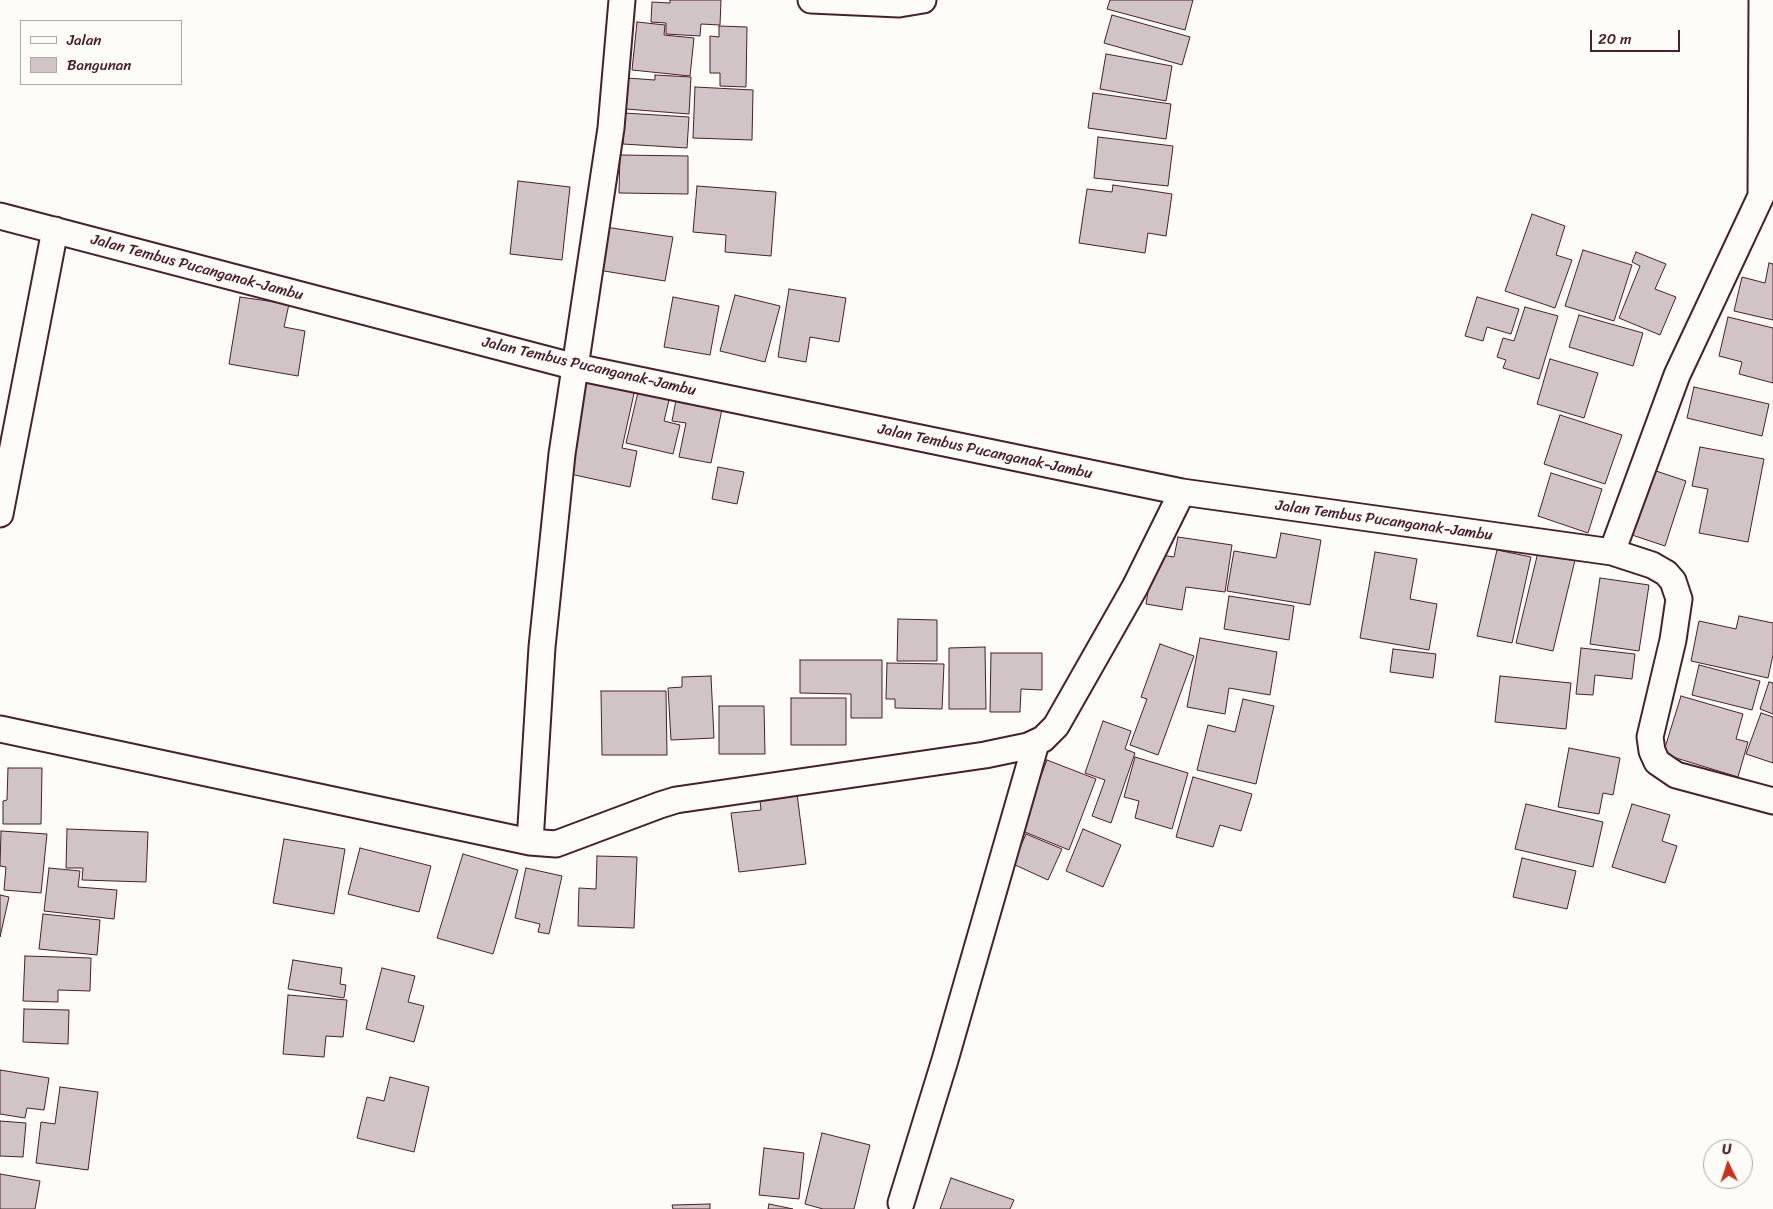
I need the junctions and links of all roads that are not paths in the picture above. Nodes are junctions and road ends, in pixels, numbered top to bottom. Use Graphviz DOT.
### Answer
graph roads {
  1 [pos="622,0"];
  2 [pos="811,0"];
  3 [pos="922,0"];
  4 [pos="1762,0"];
  5 [pos="1767,198"];
  6 [pos="0,216"];
  7 [pos="55,230"];
  8 [pos="576,367"];
  9 [pos="1182,492"];
  10 [pos="0,514"];
  11 [pos="1612,552"];
  12 [pos="0,729"];
  13 [pos="1036,743"];
  14 [pos="1773,801"];
  15 [pos="530,842"];
  16 [pos="901,1203"];
  1 -- 8 [label="street"];
  2 -- 3 [label="street"];
  4 -- 5 [label="street"];
  5 -- 11 [label="street"];
  6 -- 7 [label="street, Jalan Tembus Pucanganak-Jambu"];
  7 -- 8 [label="street, Jalan Tembus Pucanganak-Jambu"];
  7 -- 10 [label="street"];
  8 -- 9 [label="street, Jalan Tembus Pucanganak-Jambu"];
  8 -- 15 [label="street"];
  9 -- 11 [label="street, Jalan Tembus Pucanganak-Jambu"];
  9 -- 13 [label="street"];
  11 -- 14 [label="street, Jalan Tembus Pucanganak-Jambu"];
  12 -- 15 [label="street"];
  13 -- 15 [label="street"];
  13 -- 16 [label="street"];
}
